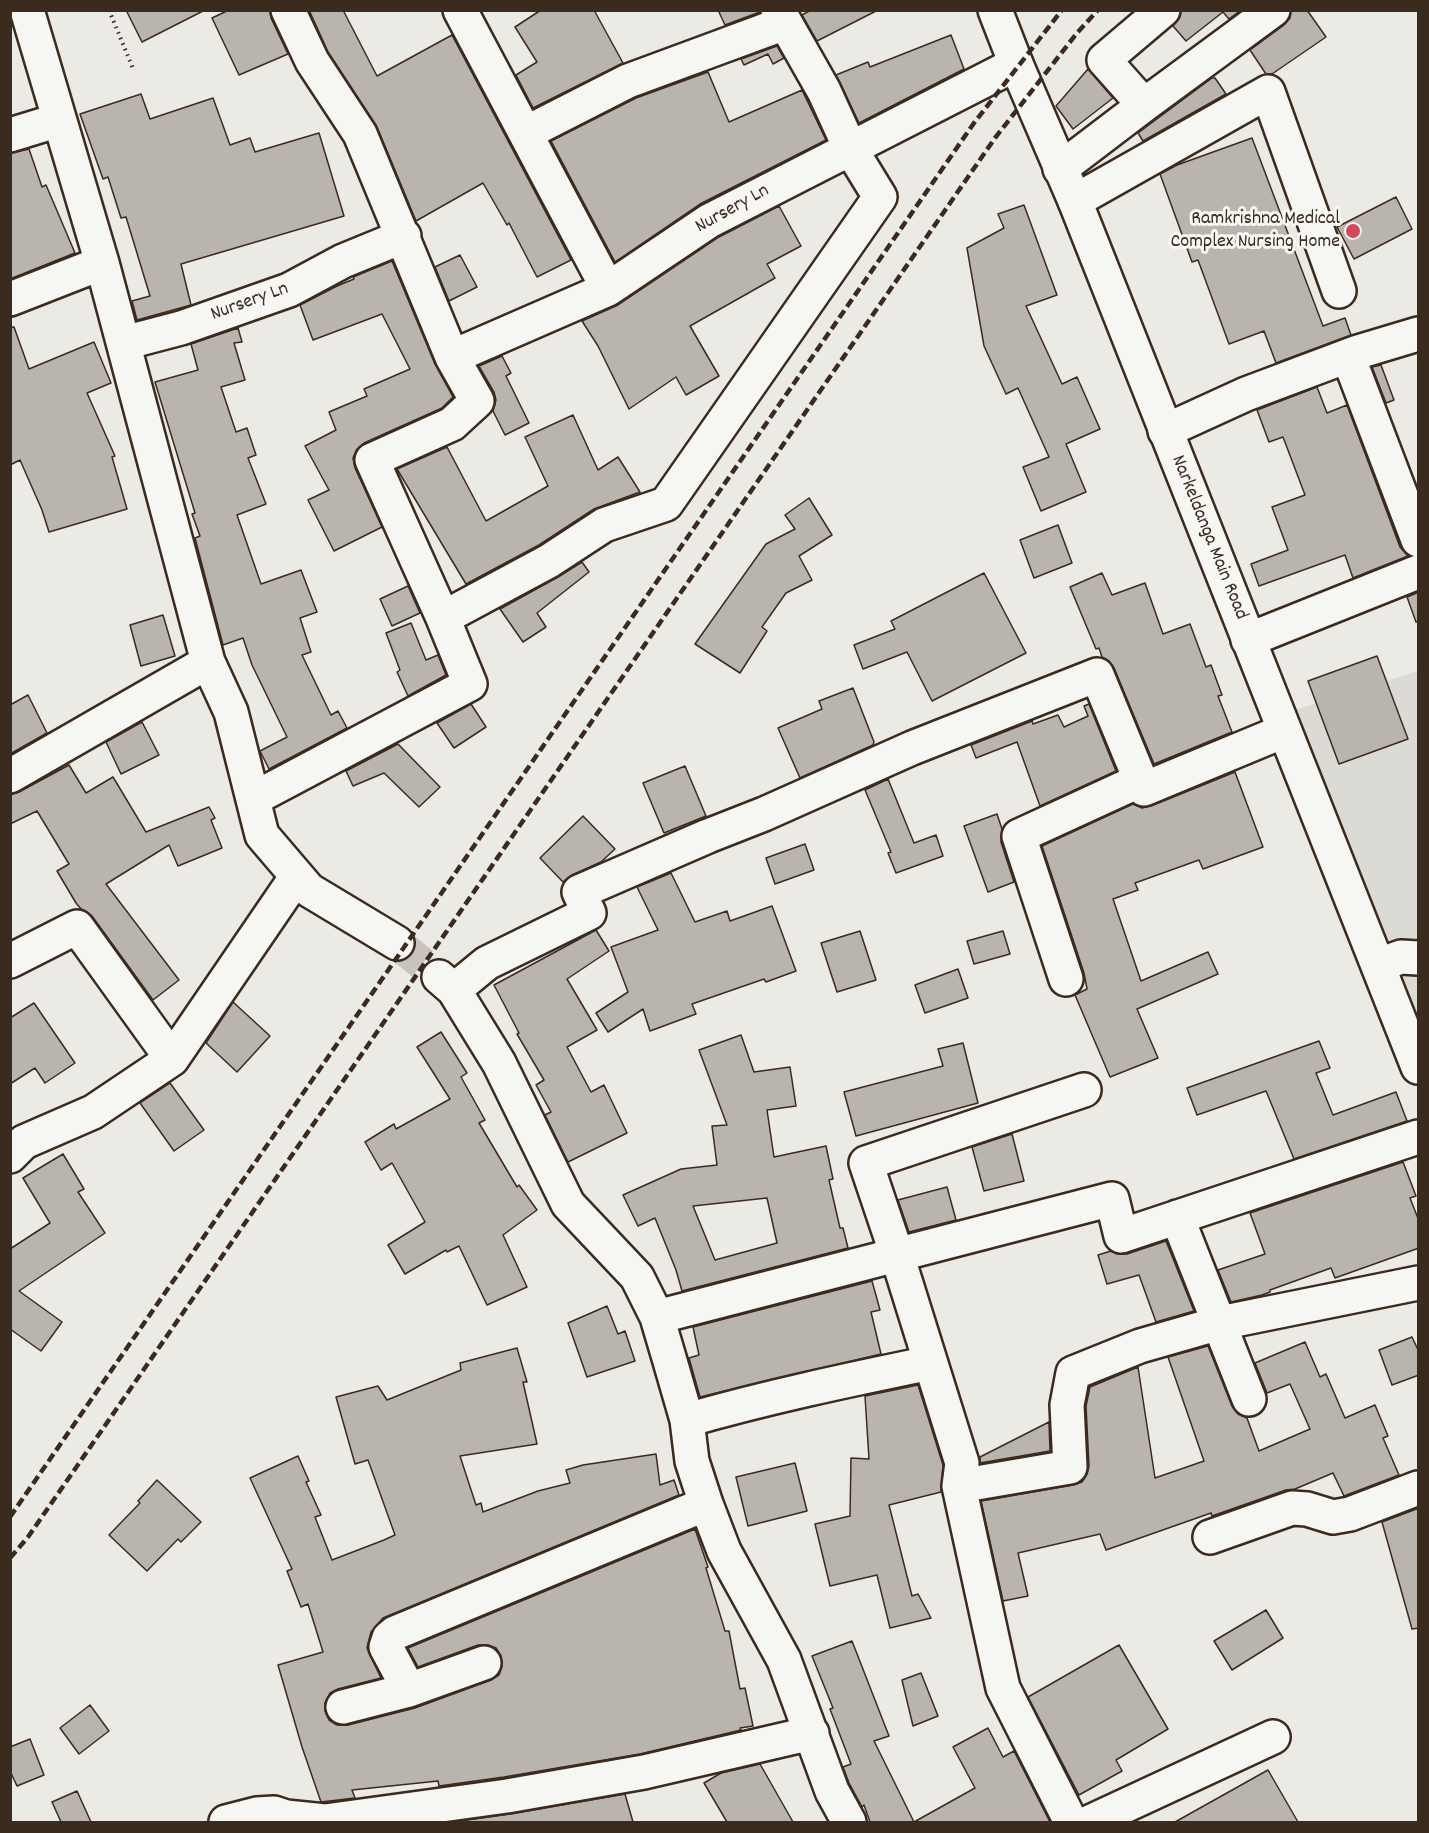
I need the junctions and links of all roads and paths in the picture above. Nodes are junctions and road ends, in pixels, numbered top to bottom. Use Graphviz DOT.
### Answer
graph roads {
  1 [pos="27,10"];
  2 [pos="109,10"];
  3 [pos="288,10"];
  4 [pos="995,10"];
  5 [pos="1163,10"];
  6 [pos="1273,10"];
  7 [pos="473,15"];
  8 [pos="781,17"];
  9 [pos="1016,64"];
  10 [pos="134,71"];
  11 [pos="1144,105"];
  12 [pos="59,120"];
  13 [pos="526,133"];
  14 [pos="10,135"];
  15 [pos="850,148"];
  16 [pos="1060,169"];
  17 [pos="1075,201"];
  18 [pos="404,236"];
  19 [pos="102,263"];
  20 [pos="608,289"];
  21 [pos="1339,291"];
  22 [pos="10,299"];
  23 [pos="1419,334"];
  24 [pos="124,343"];
  25 [pos="1348,356"];
  26 [pos="452,357"];
  27 [pos="1165,431"];
  28 [pos="1419,540"];
  29 [pos="1419,572"];
  30 [pos="444,618"];
  31 [pos="1248,640"];
  32 [pos="208,662"];
  33 [pos="1284,731"];
  34 [pos="10,776"];
  35 [pos="1141,780"];
  36 [pos="253,799"];
  37 [pos="297,876"];
  38 [pos="397,943"];
  39 [pos="1419,960"];
  40 [pos="10,961"];
  41 [pos="1382,973"];
  42 [pos="1066,979"];
  43 [pos="172,1059"];
  44 [pos="1419,1067"];
  45 [pos="1084,1090"];
  46 [pos="1419,1137"];
  47 [pos="15,1140"];
  48 [pos="1177,1217"];
  49 [pos="897,1255"];
  50 [pos="1419,1283"];
  51 [pos="657,1317"];
  52 [pos="1220,1323"];
  53 [pos="930,1363"];
  54 [pos="1249,1399"];
  55 [pos="687,1420"];
  56 [pos="959,1486"];
  57 [pos="1419,1488"];
  58 [pos="706,1504"];
  59 [pos="1210,1537"];
  60 [pos="484,1663"];
  61 [pos="409,1690"];
  62 [pos="343,1707"];
  63 [pos="812,1733"];
  64 [pos="1273,1737"];
  65 [pos="373,1819"];
  66 [pos="226,1822"];
  67 [pos="849,1822"];
  68 [pos="1071,1822"];
  69 [pos="1090,1822"];
  1 -- 12 [label="street"];
  2 -- 10 [label="path"];
  3 -- 18 [label="street"];
  4 -- 9 [label="street, Narkeldanga Main Road"];
  5 -- 11 [label="street"];
  6 -- 11 [label="street"];
  7 -- 13 [label="street"];
  8 -- 13 [label="street"];
  8 -- 15 [label="street"];
  9 -- 15 [label="street, Nursery Ln"];
  9 -- 16 [label="street, Narkeldanga Main Road"];
  11 -- 16 [label="street"];
  12 -- 14 [label="street"];
  12 -- 19 [label="street"];
  13 -- 20 [label="street"];
  15 -- 20 [label="street, Nursery Ln"];
  15 -- 30 [label="street"];
  16 -- 17 [label="street, Narkeldanga Main Road"];
  17 -- 21 [label="street"];
  17 -- 27 [label="street, Narkeldanga Main Road"];
  18 -- 24 [label="street, Nursery Ln"];
  18 -- 26 [label="street"];
  19 -- 22 [label="street"];
  19 -- 24 [label="street"];
  20 -- 26 [label="street, Nursery Ln"];
  23 -- 25 [label="street"];
  24 -- 32 [label="street"];
  25 -- 27 [label="street"];
  25 -- 28 [label="street"];
  26 -- 30 [label="street"];
  27 -- 31 [label="street, Narkeldanga Main Road"];
  29 -- 31 [label="street"];
  30 -- 36 [label="street"];
  31 -- 33 [label="street, Narkeldanga Main Road"];
  32 -- 34 [label="street"];
  32 -- 36 [label="street"];
  33 -- 35 [label="street"];
  33 -- 41 [label="street, Narkeldanga Main Road"];
  35 -- 42 [label="street"];
  35 -- 51 [label="street"];
  36 -- 37 [label="street"];
  37 -- 38 [label="street"];
  37 -- 43 [label="street"];
  39 -- 41 [label="street"];
  40 -- 43 [label="street"];
  41 -- 44 [label="street, Narkeldanga Main Road"];
  43 -- 47 [label="street"];
  45 -- 49 [label="street"];
  46 -- 48 [label="street"];
  48 -- 49 [label="street"];
  48 -- 52 [label="street"];
  49 -- 51 [label="street"];
  49 -- 53 [label="street"];
  50 -- 52 [label="street"];
  51 -- 55 [label="street"];
  52 -- 54 [label="street"];
  52 -- 56 [label="street"];
  53 -- 55 [label="street"];
  53 -- 56 [label="street"];
  55 -- 58 [label="street"];
  56 -- 68 [label="street"];
  57 -- 59 [label="street"];
  58 -- 61 [label="street"];
  58 -- 63 [label="street"];
  60 -- 61 [label="street"];
  61 -- 62 [label="street"];
  63 -- 65 [label="street"];
  63 -- 67 [label="street"];
  64 -- 69 [label="street"];
  65 -- 66 [label="street"];
}
